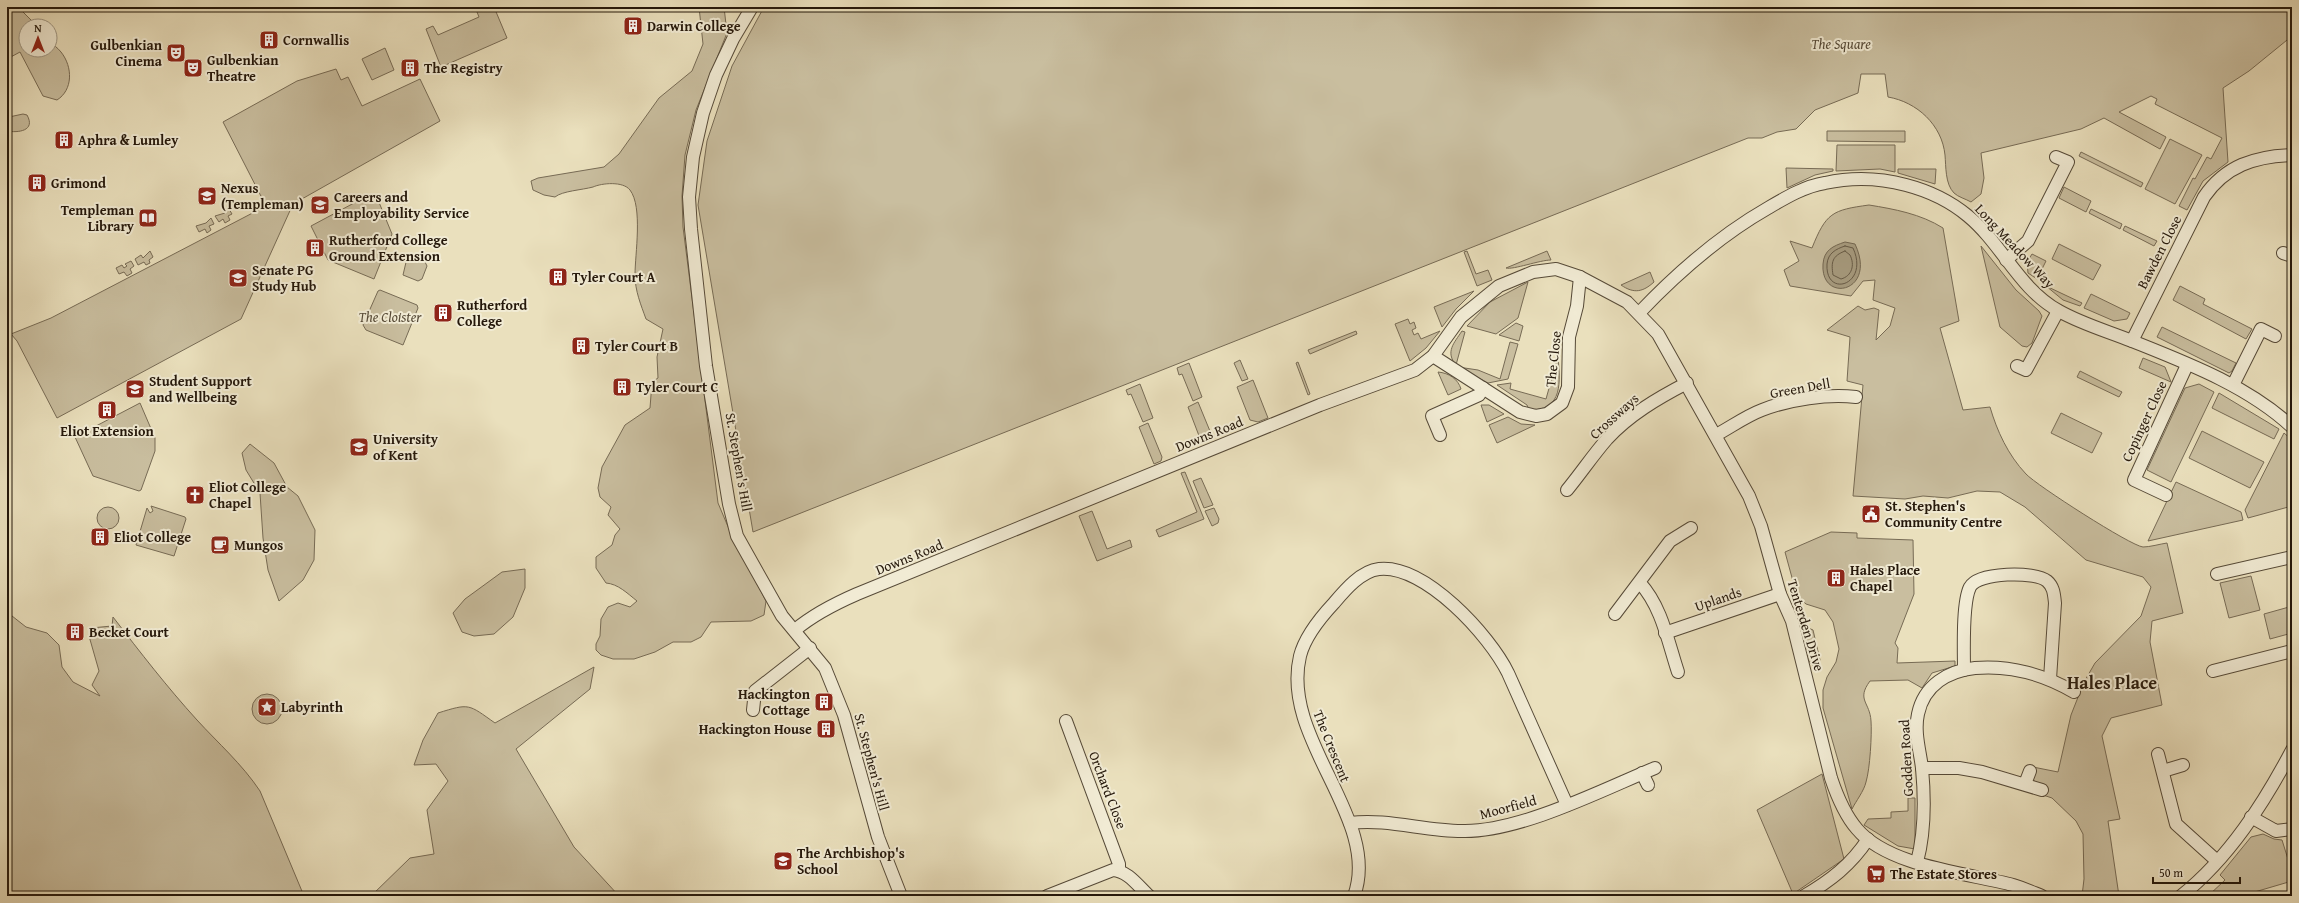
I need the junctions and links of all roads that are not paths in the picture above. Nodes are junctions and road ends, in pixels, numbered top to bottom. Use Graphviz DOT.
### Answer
graph roads {
  1 [pos="752,7"];
  2 [pos="2292,155"];
  3 [pos="2056,157"];
  4 [pos="2006,260"];
  5 [pos="1580,277"];
  6 [pos="1614,293"];
  7 [pos="2058,311"];
  8 [pos="1639,313"];
  9 [pos="2275,336"];
  10 [pos="2132,341"];
  11 [pos="1433,356"];
  12 [pos="2187,365"];
  13 [pos="2017,366"];
  14 [pos="1687,383"];
  15 [pos="2233,385"];
  16 [pos="1483,388"];
  17 [pos="1850,394"];
  18 [pos="2292,427"];
  19 [pos="1440,435"];
  20 [pos="1716,435"];
  21 [pos="1569,484"];
  22 [pos="2166,495"];
  23 [pos="1686,533"];
  24 [pos="2292,557"];
  25 [pos="2217,574"];
  26 [pos="1640,583"];
  27 [pos="1780,594"];
  28 [pos="1615,614"];
  29 [pos="795,630"];
  30 [pos="1665,633"];
  31 [pos="810,648"];
  32 [pos="2292,651"];
  33 [pos="1672,667"];
  34 [pos="1964,670"];
  35 [pos="2213,671"];
  36 [pos="2050,679"];
  37 [pos="2074,692"];
  38 [pos="753,710"];
  39 [pos="1066,721"];
  40 [pos="2292,750"];
  41 [pos="2158,754"];
  42 [pos="2183,765"];
  43 [pos="1655,768"];
  44 [pos="1922,768"];
  45 [pos="2030,771"];
  46 [pos="2163,771"];
  47 [pos="1642,773"];
  48 [pos="2025,784"];
  49 [pos="1648,786"];
  50 [pos="2042,790"];
  51 [pos="1567,805"];
  52 [pos="2251,817"];
  53 [pos="1350,823"];
  54 [pos="2292,829"];
  55 [pos="1868,839"];
  56 [pos="2217,861"];
  57 [pos="1917,862"];
  58 [pos="1119,870"];
  59 [pos="901,896"];
  60 [pos="1047,896"];
  61 [pos="1149,896"];
  62 [pos="1354,896"];
  63 [pos="1804,896"];
  64 [pos="2042,896"];
  65 [pos="2181,896"];
  1 -- 29 [label="street, St. Stephen's Hill"];
  2 -- 10 [label="street, Bawden Close"];
  3 -- 4 [label="street"];
  4 -- 7 [label="street, Long Meadow Way"];
  4 -- 8 [label="street, Long Meadow Way"];
  5 -- 6 [label="street, Downs Road"];
  5 -- 11 [label="street, Downs Road"];
  5 -- 16 [label="street, The Close"];
  6 -- 8 [label="street, Tenterden Drive"];
  7 -- 10 [label="street, Long Meadow Way"];
  7 -- 13 [label="street"];
  8 -- 14 [label="street, Tenterden Drive"];
  9 -- 15 [label="street"];
  10 -- 12 [label="street, Long Meadow Way"];
  11 -- 16 [label="street, The Close"];
  11 -- 29 [label="street, Downs Road"];
  12 -- 15 [label="street, Long Meadow Way"];
  12 -- 22 [label="street, Copinger Close"];
  14 -- 20 [label="street, Tenterden Drive"];
  14 -- 21 [label="street, Crossways"];
  15 -- 18 [label="street, Long Meadow Way"];
  16 -- 19 [label="street"];
  17 -- 20 [label="street, Green Dell"];
  20 -- 27 [label="street, Tenterden Drive"];
  23 -- 26 [label="street"];
  24 -- 25 [label="street"];
  26 -- 28 [label="street"];
  26 -- 30 [label="street"];
  27 -- 30 [label="street, Uplands"];
  27 -- 55 [label="street, Tenterden Drive"];
  29 -- 31 [label="street, St. Stephen's Hill"];
  30 -- 33 [label="street"];
  31 -- 38 [label="street"];
  31 -- 59 [label="street, St. Stephen's Hill"];
  32 -- 35 [label="street"];
  34 -- 36 [label="street, Godden Road"];
  34 -- 36 [label="street"];
  34 -- 44 [label="street, Godden Road"];
  36 -- 37 [label="street, Godden Road"];
  39 -- 58 [label="street, Orchard Close"];
  40 -- 52 [label="street"];
  41 -- 46 [label="street"];
  42 -- 46 [label="street"];
  43 -- 47 [label="street, Moorfield"];
  44 -- 48 [label="street"];
  44 -- 57 [label="street, Godden Road"];
  45 -- 48 [label="street"];
  46 -- 56 [label="street"];
  47 -- 49 [label="street"];
  47 -- 51 [label="street, Moorfield"];
  48 -- 50 [label="street"];
  51 -- 53 [label="street, Moorfield"];
  51 -- 53 [label="street, The Crescent"];
  52 -- 54 [label="street"];
  52 -- 56 [label="street"];
  53 -- 62 [label="street, The Crescent"];
  55 -- 57 [label="street, Tenterden Drive"];
  55 -- 63 [label="street"];
  56 -- 65 [label="street"];
  57 -- 64 [label="street, Tenterden Drive"];
  58 -- 60 [label="street"];
  58 -- 61 [label="street"];
}
